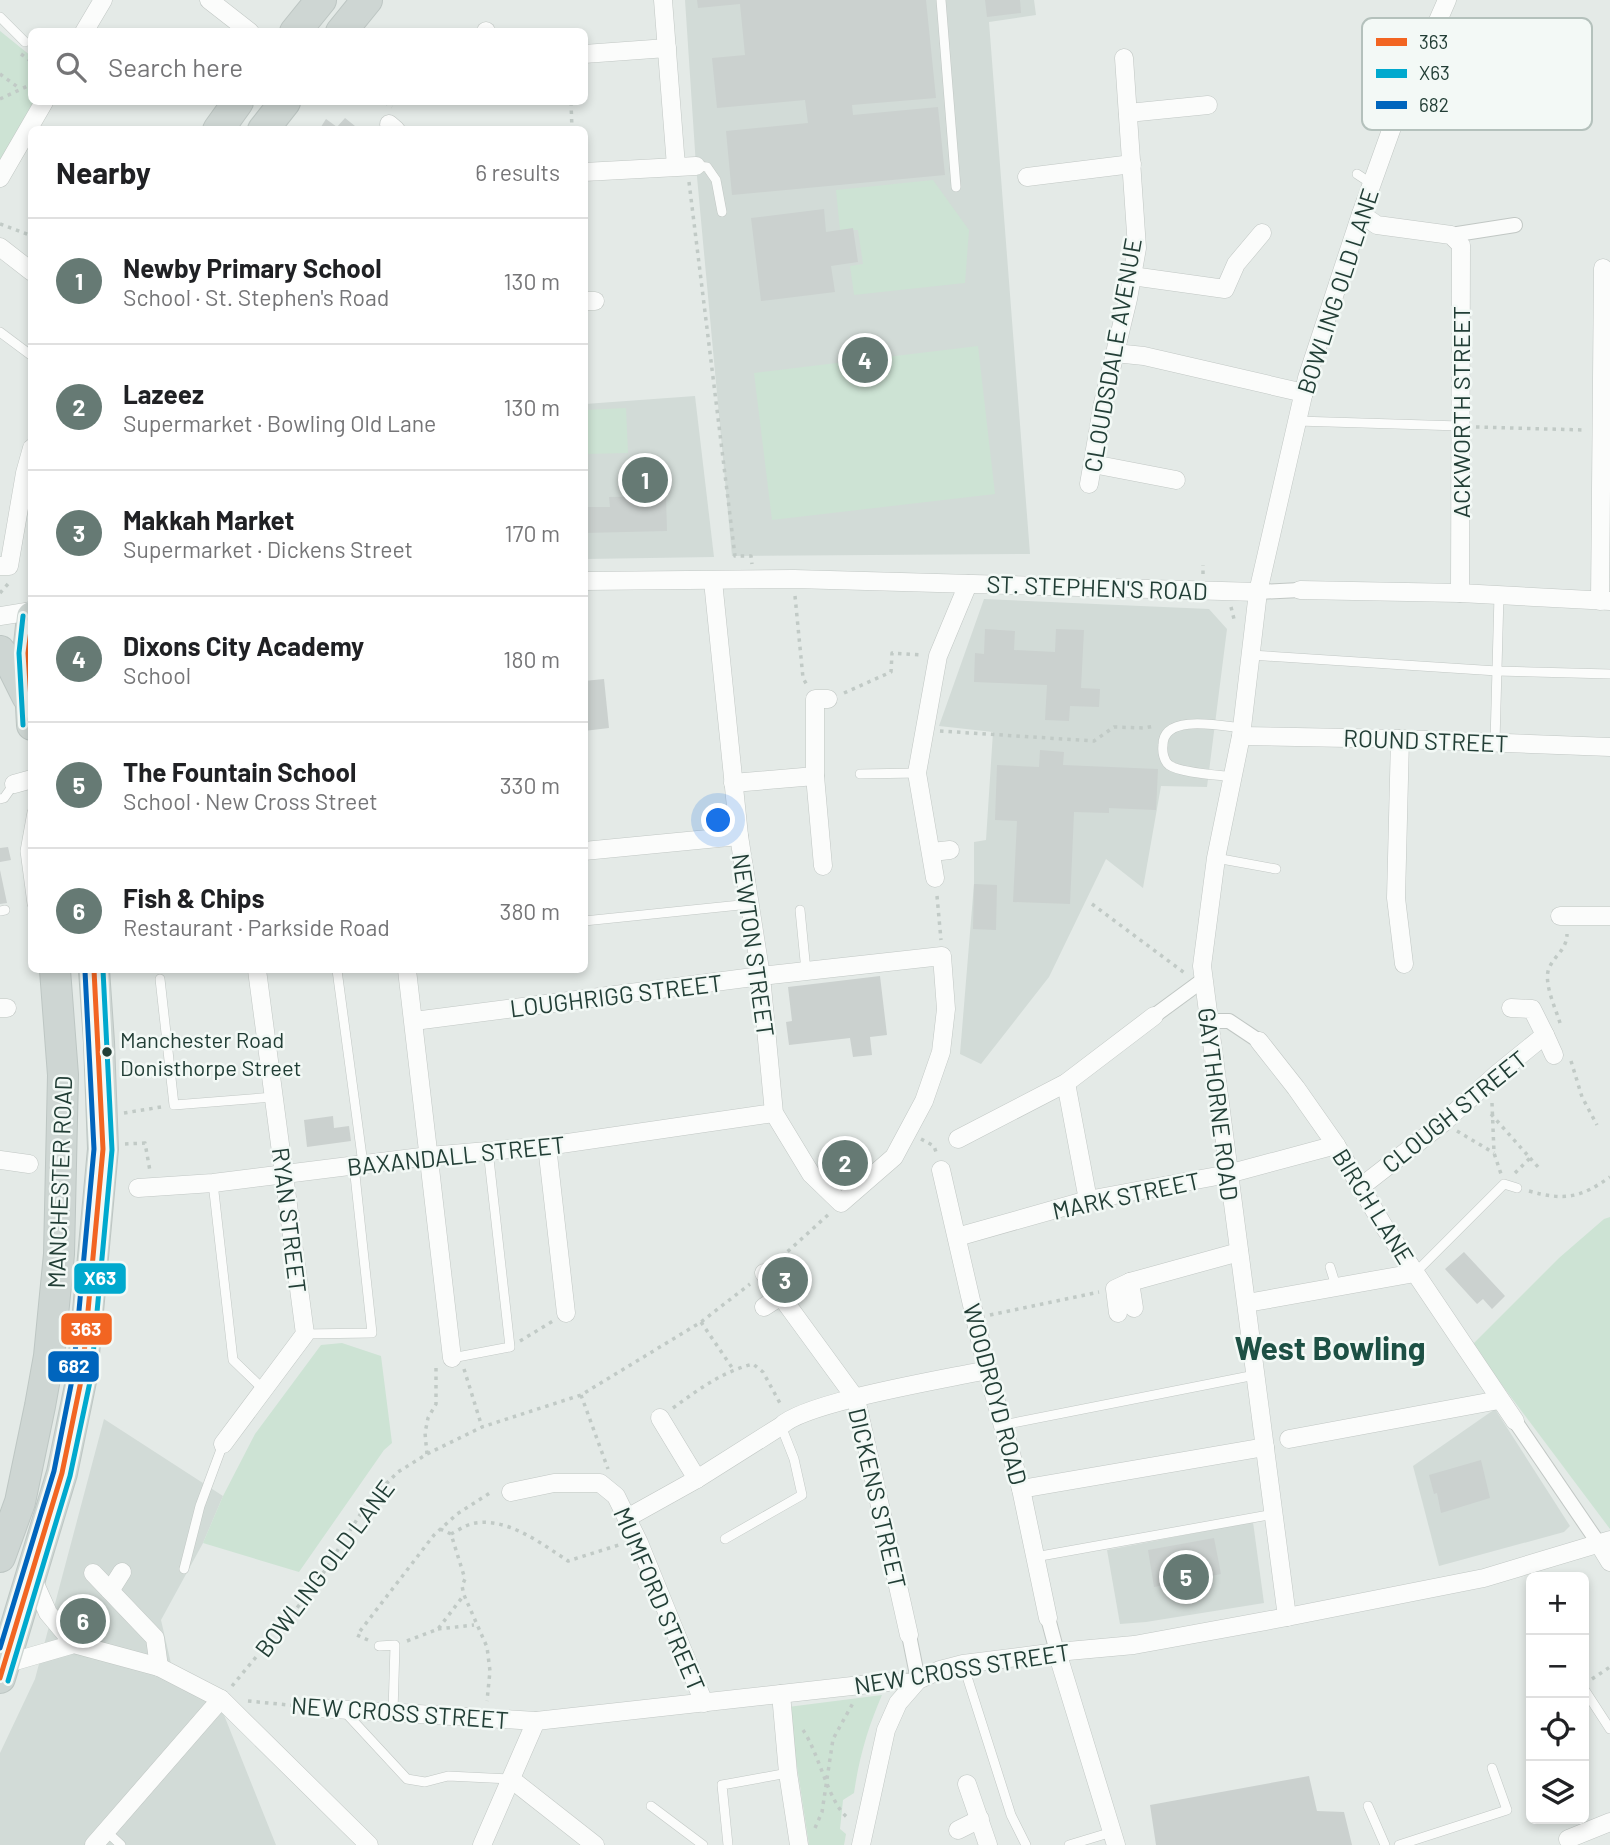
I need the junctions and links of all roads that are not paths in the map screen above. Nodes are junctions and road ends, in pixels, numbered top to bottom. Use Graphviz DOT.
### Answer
graph roads {
  1 [pos="103,0"];
  2 [pos="321,0"];
  3 [pos="367,0"];
  4 [pos="663,0"];
  5 [pos="941,0"];
  6 [pos="1447,0"];
  7 [pos="214,1"];
  8 [pos="0,17"];
  9 [pos="1439,18"];
  10 [pos="86,28"];
  11 [pos="245,28"];
  12 [pos="298,28"];
  13 [pos="344,28"];
  14 [pos="25,42"];
  15 [pos="667,48"];
  16 [pos="588,54"];
  17 [pos="1124,58"];
  18 [pos="42,105"];
  19 [pos="237,105"];
  20 [pos="283,105"];
  21 [pos="1208,105"];
  22 [pos="1128,113"];
  23 [pos="30,126"];
  24 [pos="221,126"];
  25 [pos="266,126"];
  26 [pos="28,130"];
  27 [pos="1390,130"];
  28 [pos="1132,164"];
  29 [pos="687,166"];
  30 [pos="588,172"];
  31 [pos="1027,177"];
  32 [pos="0,178"];
  33 [pos="956,187"];
  34 [pos="722,212"];
  35 [pos="1361,215"];
  36 [pos="1515,225"];
  37 [pos="1262,233"];
  38 [pos="1451,235"];
  39 [pos="0,247"];
  40 [pos="1603,268"];
  41 [pos="28,269"];
  42 [pos="1132,276"];
  43 [pos="0,332"];
  44 [pos="28,353"];
  45 [pos="1115,353"];
  46 [pos="1304,393"];
  47 [pos="1297,421"];
  48 [pos="1460,426"];
  49 [pos="28,462"];
  50 [pos="1093,464"];
  51 [pos="1176,480"];
  52 [pos="1088,484"];
  53 [pos="0,566"];
  54 [pos="588,581"];
  55 [pos="713,581"];
  56 [pos="968,584"];
  57 [pos="1300,590"];
  58 [pos="1258,592"];
  59 [pos="1460,593"];
  60 [pos="1499,595"];
  61 [pos="1605,601"];
  62 [pos="28,612"];
  63 [pos="0,616"];
  64 [pos="0,651"];
  65 [pos="1251,654"];
  66 [pos="1497,671"];
  67 [pos="1610,674"];
  68 [pos="822,699"];
  69 [pos="28,703"];
  70 [pos="1242,732"];
  71 [pos="1400,739"];
  72 [pos="1495,742"];
  73 [pos="1610,747"];
  74 [pos="917,773"];
  75 [pos="860,774"];
  76 [pos="815,776"];
  77 [pos="1233,777"];
  78 [pos="23,781"];
  79 [pos="733,783"];
  80 [pos="0,799"];
  81 [pos="28,835"];
  82 [pos="739,836"];
  83 [pos="950,850"];
  84 [pos="588,851"];
  85 [pos="932,852"];
  86 [pos="1216,858"];
  87 [pos="823,866"];
  88 [pos="1276,869"];
  89 [pos="28,874"];
  90 [pos="935,878"];
  91 [pos="750,904"];
  92 [pos="800,910"];
  93 [pos="1610,916"];
  94 [pos="1564,917"];
  95 [pos="588,921"];
  96 [pos="1404,964"];
  97 [pos="806,971"];
  98 [pos="94,973"];
  99 [pos="257,973"];
  100 [pos="337,973"];
  101 [pos="407,973"];
  102 [pos="761,976"];
  103 [pos="54,978"];
  104 [pos="160,979"];
  105 [pos="1201,981"];
  106 [pos="1511,1009"];
  107 [pos="1154,1016"];
  108 [pos="415,1021"];
  109 [pos="1208,1021"];
  110 [pos="1554,1035"];
  111 [pos="1259,1041"];
  112 [pos="1562,1058"];
  113 [pos="1066,1083"];
  114 [pos="274,1097"];
  115 [pos="774,1113"];
  116 [pos="958,1139"];
  117 [pos="1336,1145"];
  118 [pos="547,1146"];
  119 [pos="488,1149"];
  120 [pos="429,1156"];
  121 [pos="0,1160"];
  122 [pos="29,1164"];
  123 [pos="358,1165"];
  124 [pos="941,1170"];
  125 [pos="284,1173"];
  126 [pos="1228,1174"];
  127 [pos="213,1184"];
  128 [pos="1362,1186"];
  129 [pos="146,1187"];
  130 [pos="1517,1188"];
  131 [pos="1088,1200"];
  132 [pos="841,1203"];
  133 [pos="957,1237"];
  134 [pos="1239,1252"];
  135 [pos="1330,1267"];
  136 [pos="764,1273"];
  137 [pos="1415,1273"];
  138 [pos="1336,1286"];
  139 [pos="781,1296"];
  140 [pos="1247,1303"];
  141 [pos="764,1307"];
  142 [pos="1126,1311"];
  143 [pos="566,1313"];
  144 [pos="305,1335"];
  145 [pos="456,1358"];
  146 [pos="987,1370"];
  147 [pos="1255,1375"];
  148 [pos="264,1390"];
  149 [pos="856,1399"];
  150 [pos="1499,1400"];
  151 [pos="660,1418"];
  152 [pos="785,1422"];
  153 [pos="1515,1422"];
  154 [pos="1003,1425"];
  155 [pos="1289,1439"];
  156 [pos="223,1444"];
  157 [pos="1265,1447"];
  158 [pos="698,1479"];
  159 [pos="1021,1489"];
  160 [pos="503,1491"];
  161 [pos="10,1499"];
  162 [pos="1274,1514"];
  163 [pos="627,1518"];
  164 [pos="725,1539"];
  165 [pos="1604,1542"];
  166 [pos="0,1557"];
  167 [pos="1035,1557"];
  168 [pos="1610,1562"];
  169 [pos="184,1569"];
  170 [pos="122,1572"];
  171 [pos="93,1573"];
  172 [pos="31,1576"];
  173 [pos="110,1591"];
  174 [pos="1287,1617"];
  175 [pos="1048,1618"];
  176 [pos="909,1635"];
  177 [pos="74,1644"];
  178 [pos="379,1646"];
  179 [pos="1056,1652"];
  180 [pos="963,1664"];
  181 [pos="159,1667"];
  182 [pos="3,1671"];
  183 [pos="918,1680"];
  184 [pos="888,1682"];
  185 [pos="1589,1689"];
  186 [pos="781,1694"];
  187 [pos="221,1699"];
  188 [pos="704,1703"];
  189 [pos="317,1708"];
  190 [pos="342,1709"];
  191 [pos="393,1712"];
  192 [pos="536,1721"];
  193 [pos="1610,1729"];
  194 [pos="1492,1768"];
  195 [pos="788,1773"];
  196 [pos="511,1779"];
  197 [pos="967,1784"];
  198 [pos="651,1805"];
  199 [pos="1368,1806"];
  200 [pos="980,1819"];
  201 [pos="1610,1822"];
  202 [pos="958,1829"];
  203 [pos="106,1831"];
  204 [pos="863,1837"];
  205 [pos="1114,1838"];
  206 [pos="806,1840"];
  207 [pos="1562,1842"];
  208 [pos="364,1843"];
  209 [pos="483,1844"];
  210 [pos="94,1845"];
  211 [pos="121,1845"];
  212 [pos="595,1845"];
  213 [pos="703,1845"];
  214 [pos="728,1845"];
  215 [pos="989,1845"];
  216 [pos="1026,1845"];
  217 [pos="1069,1845"];
  218 [pos="1385,1845"];
  219 [pos="1399,1845"];
  1 -- 10 [label="street"];
  2 -- 12 [label="main road"];
  3 -- 13 [label="main road"];
  4 -- 15 [label="street"];
  5 -- 33 [label="lane"];
  6 -- 9 [label="street, BOWLING OLD LANE"];
  7 -- 11 [label="street"];
  8 -- 14 [label="lane"];
  15 -- 16 [label="street"];
  15 -- 29 [label="street"];
  17 -- 22 [label="street, CLOUDSDALE AVENUE"];
  18 -- 23 [label="street"];
  19 -- 24 [label="main road"];
  20 -- 25 [label="main road"];
  21 -- 22 [label="street"];
  22 -- 28 [label="street, CLOUDSDALE AVENUE"];
  26 -- 32 [label="street"];
  27 -- 35 [label="street, BOWLING OLD LANE"];
  28 -- 31 [label="street"];
  28 -- 42 [label="street, CLOUDSDALE AVENUE"];
  29 -- 30 [label="street"];
  29 -- 34 [label="lane"];
  35 -- 38 [label="street"];
  35 -- 46 [label="street, BOWLING OLD LANE"];
  36 -- 38 [label="street"];
  37 -- 42 [label="street"];
  38 -- 48 [label="street, ACKWORTH STREET"];
  39 -- 41 [label="street"];
  40 -- 61 [label="street"];
  42 -- 45 [label="street, CLOUDSDALE AVENUE"];
  43 -- 44 [label="lane"];
  45 -- 46 [label="street"];
  45 -- 50 [label="street, CLOUDSDALE AVENUE"];
  46 -- 47 [label="street, BOWLING OLD LANE"];
  47 -- 48 [label="lane"];
  47 -- 58 [label="street, BOWLING OLD LANE"];
  48 -- 59 [label="street, ACKWORTH STREET"];
  49 -- 53 [label="street"];
  50 -- 51 [label="street"];
  50 -- 52 [label="street, CLOUDSDALE AVENUE"];
  54 -- 55 [label="street, ST. STEPHEN'S ROAD"];
  55 -- 56 [label="street, ST. STEPHEN'S ROAD"];
  55 -- 79 [label="street, NEWTON STREET"];
  56 -- 58 [label="street, ST. STEPHEN'S ROAD"];
  56 -- 74 [label="street"];
  57 -- 58 [label="street, ST. STEPHEN'S ROAD"];
  57 -- 59 [label="street, ST. STEPHEN'S ROAD"];
  58 -- 65 [label="street, GAYTHORNE ROAD"];
  59 -- 60 [label="street, ST. STEPHEN'S ROAD"];
  60 -- 61 [label="street, ST. STEPHEN'S ROAD"];
  60 -- 66 [label="lane"];
  62 -- 63 [label="street"];
  64 -- 69 [label="main road"];
  65 -- 66 [label="lane"];
  65 -- 70 [label="street, GAYTHORNE ROAD"];
  66 -- 67 [label="lane"];
  66 -- 72 [label="lane"];
  68 -- 76 [label="street"];
  70 -- 71 [label="street, ROUND STREET"];
  70 -- 77 [label="street, GAYTHORNE ROAD"];
  70 -- 77 [label="lane"];
  71 -- 72 [label="street, ROUND STREET"];
  71 -- 96 [label="street"];
  72 -- 73 [label="street, ROUND STREET"];
  74 -- 75 [label="lane"];
  74 -- 85 [label="street"];
  76 -- 79 [label="street"];
  76 -- 87 [label="street"];
  77 -- 86 [label="street, GAYTHORNE ROAD"];
  78 -- 80 [label="lane"];
  79 -- 82 [label="street, NEWTON STREET"];
  81 -- 89 [label="lane"];
  82 -- 84 [label="street"];
  82 -- 91 [label="street, NEWTON STREET"];
  83 -- 85 [label="street"];
  85 -- 90 [label="street"];
  86 -- 88 [label="lane"];
  86 -- 105 [label="street, GAYTHORNE ROAD"];
  91 -- 95 [label="lane"];
  91 -- 102 [label="street, NEWTON STREET"];
  92 -- 97 [label="lane"];
  93 -- 94 [label="street"];
  97 -- 102 [label="street, LOUGHRIGG STREET"];
  97 -- 132 [label="street, LOUGHRIGG STREET"];
  98 -- 172 [label="main road, MANCHESTER ROAD"];
  99 -- 114 [label="street, RYAN STREET"];
  100 -- 123 [label="lane"];
  101 -- 108 [label="street"];
  102 -- 108 [label="street, LOUGHRIGG STREET"];
  102 -- 115 [label="street, NEWTON STREET"];
  103 -- 161 [label="main road, MANCHESTER ROAD"];
  104 -- 114 [label="lane"];
  105 -- 107 [label="street"];
  105 -- 109 [label="street, GAYTHORNE ROAD"];
  106 -- 110 [label="street, CLOUGH STREET"];
  107 -- 113 [label="street"];
  108 -- 120 [label="street"];
  109 -- 111 [label="street, BIRCH LANE"];
  109 -- 126 [label="street, GAYTHORNE ROAD"];
  110 -- 112 [label="street, CLOUGH STREET"];
  110 -- 128 [label="street, CLOUGH STREET"];
  111 -- 117 [label="street, BIRCH LANE"];
  113 -- 116 [label="street"];
  113 -- 131 [label="street"];
  114 -- 125 [label="street, RYAN STREET"];
  115 -- 118 [label="street, BAXANDALL STREET"];
  115 -- 132 [label="street, NEWTON STREET"];
  117 -- 126 [label="street, MARK STREET"];
  117 -- 128 [label="street, BIRCH LANE"];
  118 -- 119 [label="street, BAXANDALL STREET"];
  118 -- 143 [label="street"];
  119 -- 120 [label="street, BAXANDALL STREET"];
  119 -- 145 [label="lane"];
  120 -- 123 [label="street, BAXANDALL STREET"];
  120 -- 145 [label="street"];
  121 -- 122 [label="street"];
  123 -- 125 [label="street, BAXANDALL STREET"];
  123 -- 144 [label="lane"];
  124 -- 133 [label="street, WOODROYD ROAD"];
  125 -- 127 [label="street, BAXANDALL STREET"];
  125 -- 144 [label="street, RYAN STREET"];
  126 -- 131 [label="street, MARK STREET"];
  126 -- 134 [label="street, GAYTHORNE ROAD"];
  127 -- 129 [label="street, BAXANDALL STREET"];
  127 -- 148 [label="lane"];
  128 -- 137 [label="street, BIRCH LANE"];
  130 -- 137 [label="lane"];
  131 -- 133 [label="street, MARK STREET"];
  133 -- 146 [label="street, WOODROYD ROAD"];
  134 -- 140 [label="street, GAYTHORNE ROAD"];
  134 -- 142 [label="street"];
  135 -- 138 [label="lane"];
  136 -- 139 [label="street, DICKENS STREET"];
  137 -- 138 [label="street"];
  137 -- 150 [label="street, BIRCH LANE"];
  138 -- 140 [label="street"];
  139 -- 141 [label="street"];
  139 -- 149 [label="street, DICKENS STREET"];
  140 -- 147 [label="street, GAYTHORNE ROAD"];
  144 -- 148 [label="street"];
  146 -- 149 [label="street"];
  146 -- 154 [label="street, WOODROYD ROAD"];
  147 -- 154 [label="lane"];
  147 -- 157 [label="street, GAYTHORNE ROAD"];
  148 -- 156 [label="street"];
  149 -- 152 [label="street"];
  149 -- 176 [label="street, DICKENS STREET"];
  150 -- 153 [label="street, BIRCH LANE"];
  150 -- 155 [label="street"];
  151 -- 158 [label="street"];
  152 -- 158 [label="street"];
  152 -- 164 [label="lane"];
  153 -- 165 [label="street"];
  154 -- 159 [label="street, WOODROYD ROAD"];
  155 -- 157 [label="street"];
  156 -- 169 [label="lane"];
  157 -- 159 [label="street"];
  157 -- 162 [label="street, GAYTHORNE ROAD"];
  158 -- 163 [label="street"];
  159 -- 167 [label="street, WOODROYD ROAD"];
  160 -- 163 [label="street, MUMFORD STREET"];
  161 -- 166 [label="main road, MANCHESTER ROAD"];
  162 -- 167 [label="lane"];
  162 -- 174 [label="street, GAYTHORNE ROAD"];
  163 -- 188 [label="street, MUMFORD STREET"];
  165 -- 168 [label="street"];
  165 -- 174 [label="street, NEW CROSS STREET"];
  167 -- 175 [label="street, WOODROYD ROAD"];
  170 -- 173 [label="street"];
  171 -- 173 [label="street"];
  172 -- 177 [label="street"];
  172 -- 182 [label="main road, MANCHESTER ROAD"];
  173 -- 181 [label="street"];
  174 -- 179 [label="street, NEW CROSS STREET"];
  175 -- 179 [label="street"];
  176 -- 183 [label="street, DICKENS STREET"];
  177 -- 181 [label="street"];
  177 -- 182 [label="street"];
  178 -- 191 [label="lane"];
  179 -- 180 [label="street, NEW CROSS STREET"];
  179 -- 205 [label="street"];
  180 -- 183 [label="street, NEW CROSS STREET"];
  180 -- 216 [label="lane"];
  181 -- 187 [label="street"];
  183 -- 184 [label="street, NEW CROSS STREET"];
  183 -- 204 [label="street"];
  184 -- 186 [label="street, NEW CROSS STREET"];
  185 -- 193 [label="lane"];
  186 -- 188 [label="street, NEW CROSS STREET"];
  186 -- 195 [label="street"];
  187 -- 203 [label="street"];
  187 -- 208 [label="street"];
  188 -- 192 [label="street, NEW CROSS STREET"];
  189 -- 190 [label="street, NEW CROSS STREET"];
  190 -- 191 [label="street, NEW CROSS STREET"];
  190 -- 196 [label="lane"];
  191 -- 192 [label="street, NEW CROSS STREET"];
  192 -- 196 [label="street"];
  194 -- 219 [label="lane"];
  195 -- 206 [label="street"];
  195 -- 214 [label="lane"];
  196 -- 209 [label="street"];
  196 -- 212 [label="street"];
  197 -- 200 [label="street"];
  198 -- 213 [label="lane"];
  199 -- 218 [label="lane"];
  200 -- 202 [label="street"];
  200 -- 215 [label="street"];
  201 -- 207 [label="street"];
  203 -- 210 [label="street"];
  203 -- 211 [label="lane"];
  205 -- 217 [label="lane"];
}
